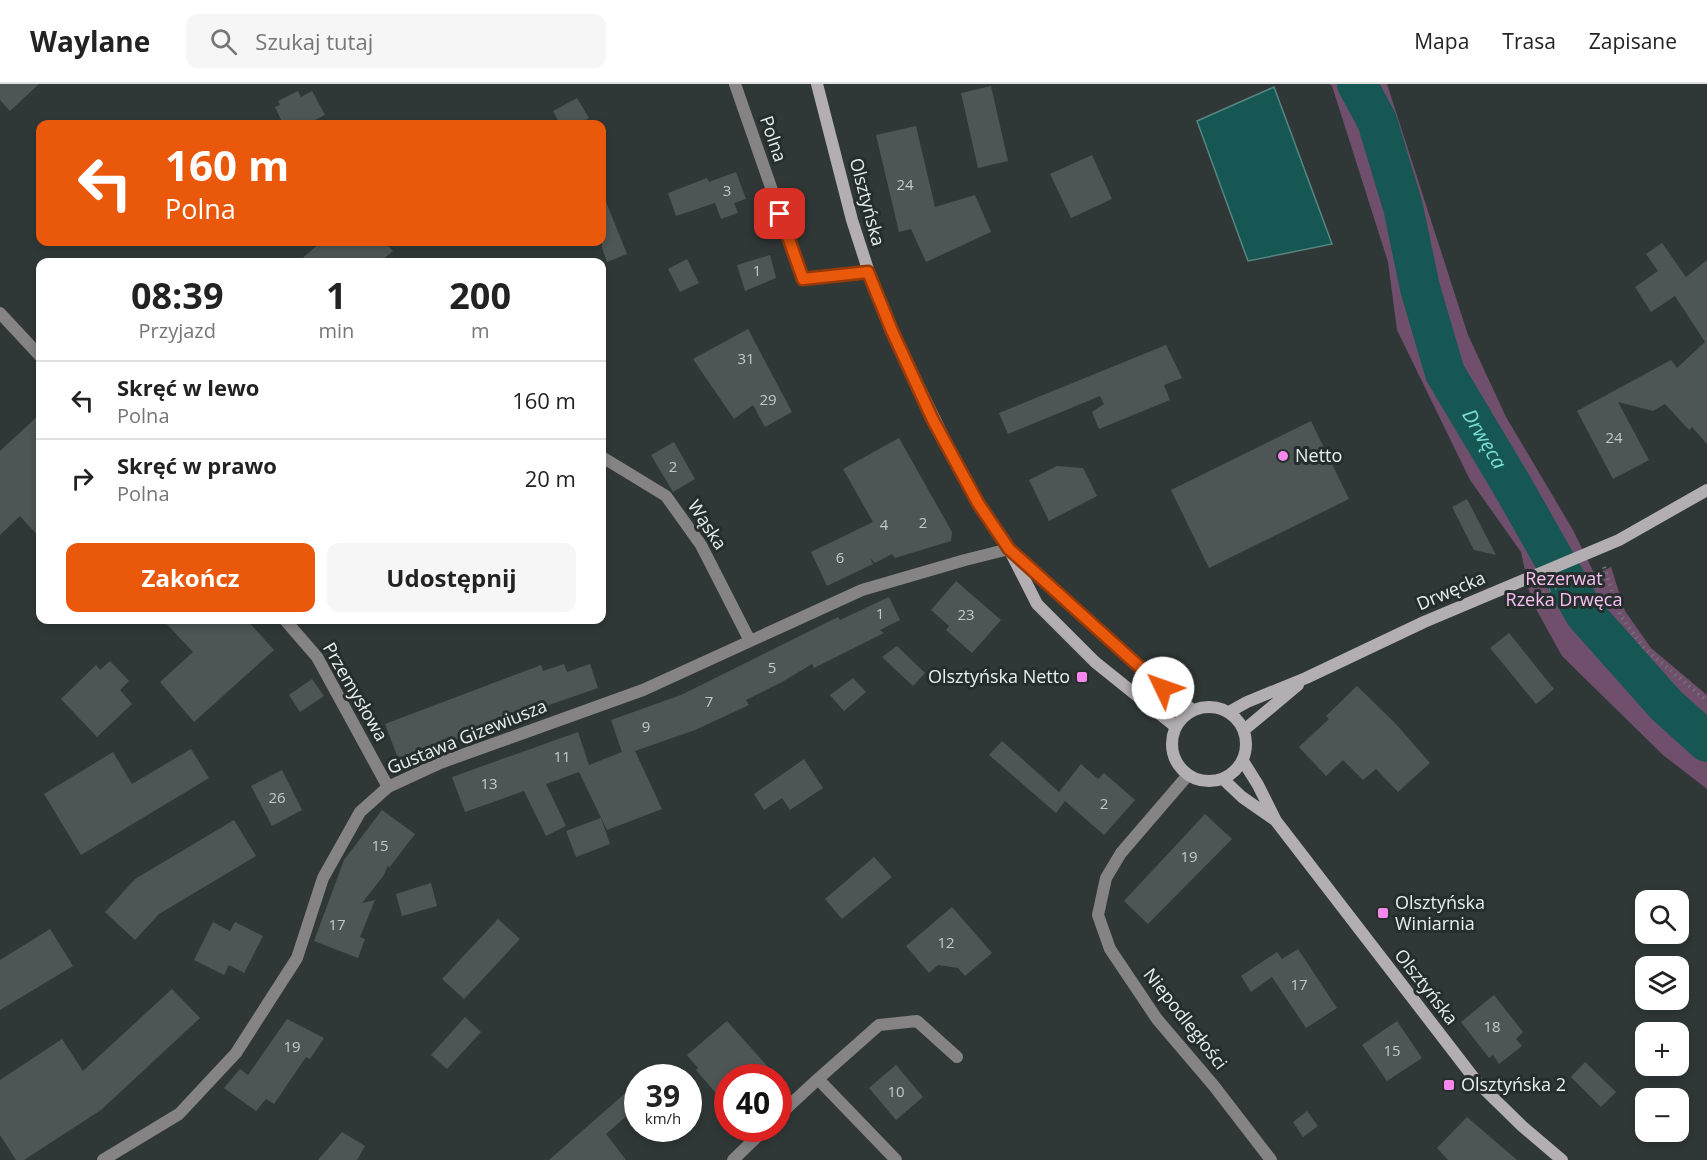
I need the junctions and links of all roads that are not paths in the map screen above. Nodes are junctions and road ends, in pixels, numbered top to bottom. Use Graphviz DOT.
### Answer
graph roads {
  1 [pos="735,84"];
  2 [pos="817,84"];
  3 [pos="868,272"];
  4 [pos="0,313"];
  5 [pos="36,352"];
  6 [pos="606,459"];
  7 [pos="1707,490"];
  8 [pos="1009,549"];
  9 [pos="289,624"];
  10 [pos="750,641"];
  11 [pos="1306,678"];
  12 [pos="1193,710"];
  13 [pos="1229,712"];
  14 [pos="1176,727"];
  15 [pos="1244,730"];
  16 [pos="1243,761"];
  17 [pos="1188,775"];
  18 [pos="1223,779"];
  19 [pos="388,787"];
  20 [pos="1276,821"];
  21 [pos="957,1057"];
  22 [pos="818,1079"];
  23 [pos="792,1103"];
  24 [pos="752,1142"];
  25 [pos="894,1159"];
  26 [pos="103,1160"];
  27 [pos="733,1160"];
  28 [pos="1270,1160"];
  29 [pos="1562,1160"];
  1 -- 3 [label="street, Polna"];
  2 -- 3 [label="street, Olsztyńska"];
  3 -- 8 [label="street, Olsztyńska"];
  4 -- 5 [label="street"];
  6 -- 10 [label="street, Wąska"];
  7 -- 11 [label="street, Drwęcka"];
  8 -- 10 [label="street, Gustawa Gizewiusza"];
  8 -- 12 [label="street, Olsztyńska"];
  8 -- 14 [label="street, Olsztyńska"];
  9 -- 19 [label="street, Przemysłowa"];
  10 -- 19 [label="street, Gustawa Gizewiusza"];
  11 -- 13 [label="street, Drwęcka"];
  11 -- 15 [label="street, Drwęcka"];
  12 -- 13 [label="street"];
  12 -- 14 [label="street"];
  13 -- 15 [label="street"];
  14 -- 17 [label="street"];
  15 -- 16 [label="street"];
  16 -- 18 [label="street"];
  16 -- 20 [label="street, Olsztyńska"];
  17 -- 18 [label="street"];
  17 -- 28 [label="street, Niepodległości"];
  18 -- 20 [label="street, Olsztyńska"];
  19 -- 26 [label="street, Gustawa Gizewiusza"];
  20 -- 29 [label="street, Olsztyńska"];
  21 -- 22 [label="street"];
  22 -- 23 [label="street"];
  22 -- 25 [label="street"];
  24 -- 27 [label="street"];
}
